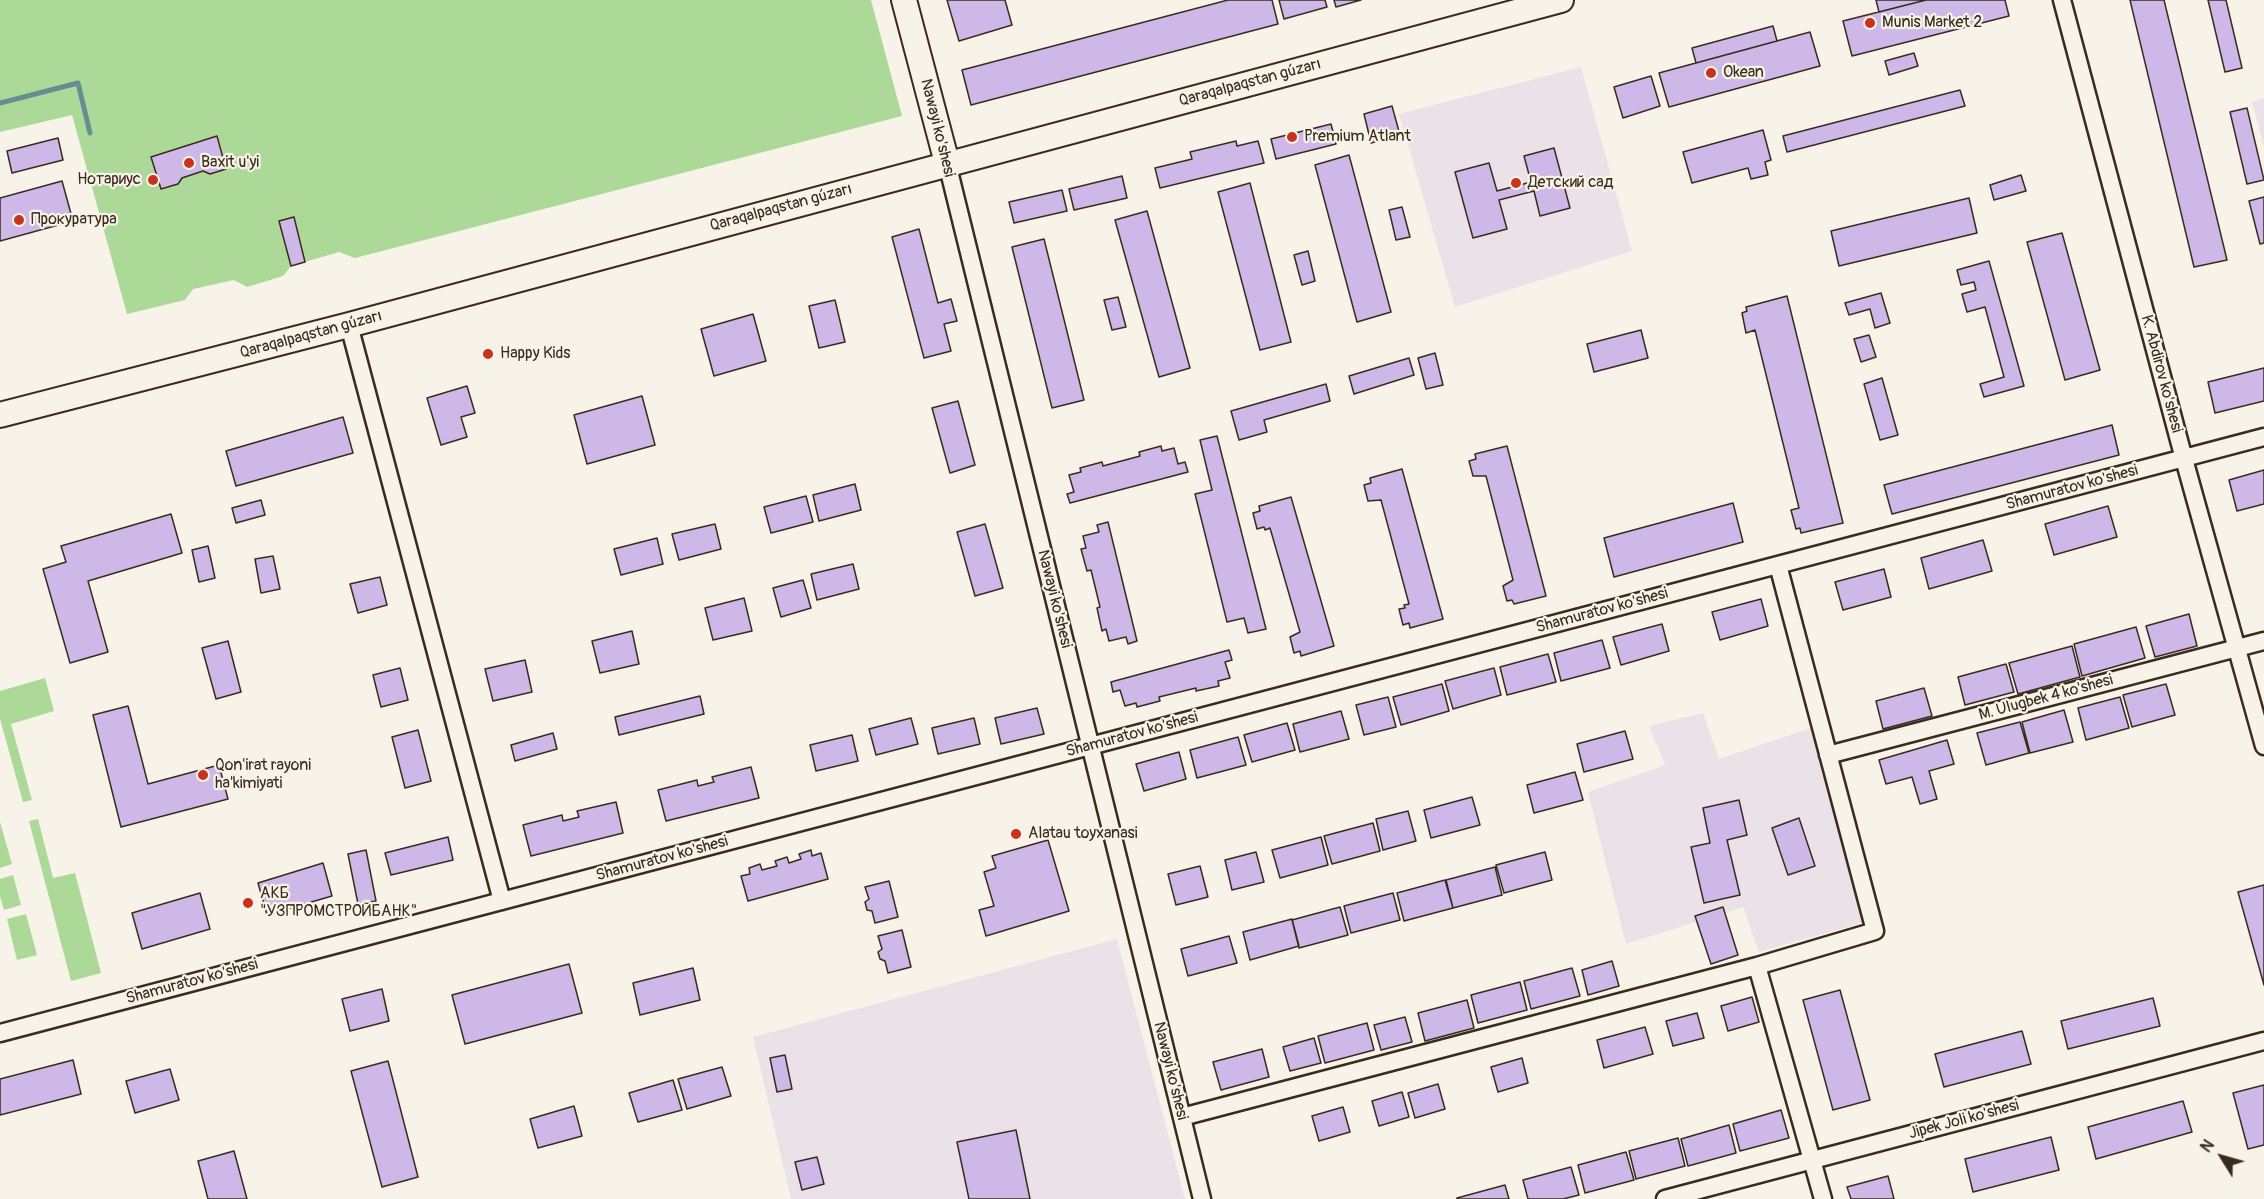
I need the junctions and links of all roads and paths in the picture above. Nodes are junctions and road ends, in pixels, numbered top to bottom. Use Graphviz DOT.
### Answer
graph roads {
  1 [pos="904,0"];
  2 [pos="1561,0"];
  3 [pos="2062,0"];
  4 [pos="1532,4"];
  5 [pos="946,163"];
  6 [pos="349,325"];
  7 [pos="0,415"];
  8 [pos="2264,437"];
  9 [pos="2184,459"];
  10 [pos="1778,565"];
  11 [pos="2264,641"];
  12 [pos="2237,648"];
  13 [pos="1090,746"];
  14 [pos="2264,746"];
  15 [pos="1828,755"];
  16 [pos="502,901"];
  17 [pos="1757,966"];
  18 [pos="0,1033"];
  19 [pos="2264,1041"];
  20 [pos="1182,1117"];
  21 [pos="1812,1160"];
  22 [pos="1202,1199"];
  23 [pos="1665,1199"];
  24 [pos="1823,1199"];
  1 -- 5 [label="street, Nawayi ko'shesi"];
  2 -- 4 [label="street, Qaraqalpaqstan gúzarı"];
  3 -- 9 [label="street, K. Abdirov ko'shesi"];
  4 -- 5 [label="street, Qaraqalpaqstan gúzarı"];
  5 -- 6 [label="street, Qaraqalpaqstan gúzarı"];
  5 -- 13 [label="street, Nawayi ko'shesi"];
  6 -- 7 [label="street, Qaraqalpaqstan gúzarı"];
  6 -- 16 [label="street"];
  8 -- 9 [label="street, Shamuratov ko'shesi"];
  9 -- 10 [label="street, Shamuratov ko'shesi"];
  9 -- 12 [label="street, K. Abdirov ko'shesi"];
  10 -- 13 [label="street, Shamuratov ko'shesi"];
  10 -- 15 [label="street"];
  11 -- 12 [label="street, M. Ulugbek 4 ko'shesi"];
  12 -- 14 [label="street, K. Abdirov ko'shesi"];
  12 -- 15 [label="street, M. Ulugbek 4 ko'shesi"];
  13 -- 16 [label="street, Shamuratov ko'shesi"];
  13 -- 20 [label="street, Nawayi ko'shesi"];
  15 -- 17 [label="street"];
  16 -- 18 [label="street, Shamuratov ko'shesi"];
  17 -- 20 [label="street"];
  17 -- 21 [label="street"];
  19 -- 21 [label="street, Jipek Joli ko'shesi"];
  20 -- 22 [label="street, Nawayi ko'shesi"];
  21 -- 23 [label="street, Jipek Joli ko'shesi"];
  21 -- 24 [label="street"];
}
